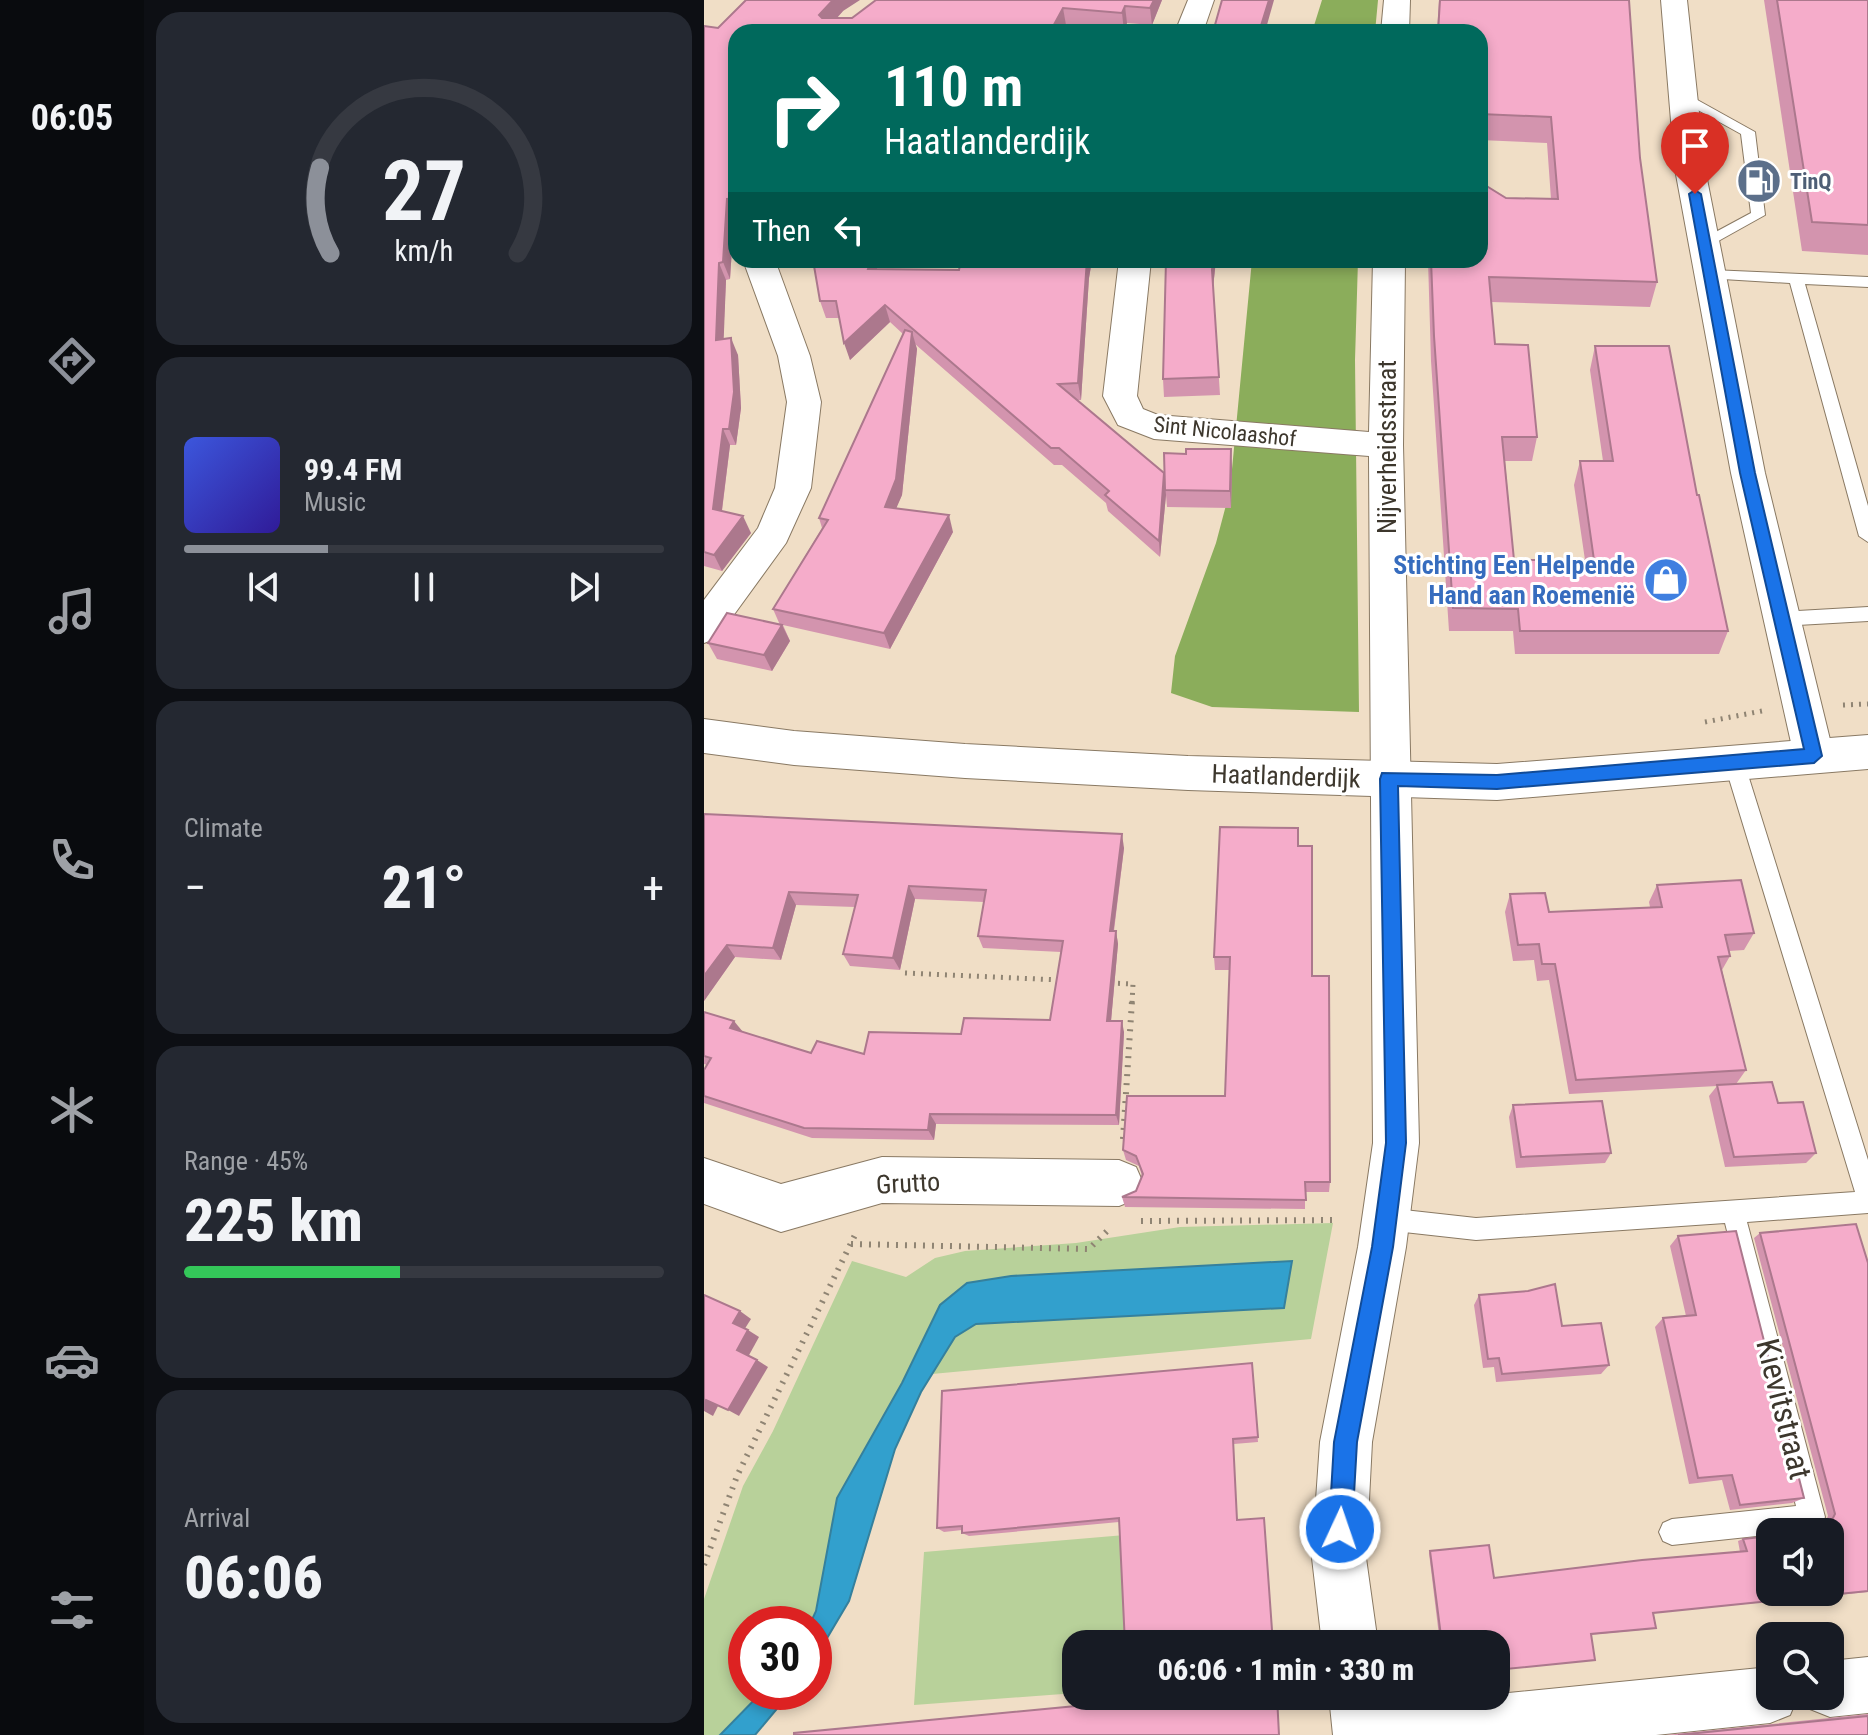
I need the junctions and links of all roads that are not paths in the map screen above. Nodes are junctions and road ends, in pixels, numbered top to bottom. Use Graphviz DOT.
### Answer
graph roads {
  1 [pos="1201,0"];
  2 [pos="1397,0"];
  3 [pos="1674,0"];
  4 [pos="1192,24"];
  5 [pos="1396,24"];
  6 [pos="1683,96"];
  7 [pos="1708,260"];
  8 [pos="762,268"];
  9 [pos="1134,268"];
  10 [pos="1389,268"];
  11 [pos="1796,279"];
  12 [pos="1868,282"];
  13 [pos="1386,445"];
  14 [pos="1868,536"];
  15 [pos="1868,614"];
  16 [pos="1780,619"];
  17 [pos="704,628"];
  18 [pos="704,736"];
  19 [pos="1868,752"];
  20 [pos="1814,756"];
  21 [pos="1734,762"];
  22 [pos="1389,779"];
  23 [pos="704,1181"];
  24 [pos="1119,1183"];
  25 [pos="1868,1199"];
  26 [pos="1733,1211"];
  27 [pos="1386,1219"];
  28 [pos="1672,1532"];
  29 [pos="1348,1630"];
  30 [pos="1868,1685"];
  31 [pos="1844,1688"];
  32 [pos="1756,1696"];
  33 [pos="1359,1710"];
  34 [pos="1362,1735"];
  35 [pos="1372,1735"];
  1 -- 4 [label="street"];
  2 -- 5 [label="street"];
  3 -- 6 [label="street"];
  6 -- 7 [label="street"];
  6 -- 7 [label="lane"];
  7 -- 11 [label="lane"];
  7 -- 16 [label="street"];
  8 -- 17 [label="street"];
  9 -- 13 [label="street, Sint Nicolaashof"];
  10 -- 13 [label="street, Nijverheidsstraat"];
  11 -- 12 [label="lane"];
  11 -- 14 [label="lane"];
  13 -- 22 [label="street, Nijverheidsstraat"];
  15 -- 16 [label="lane"];
  16 -- 20 [label="street"];
  18 -- 22 [label="street, Haatlanderdijk"];
  19 -- 20 [label="street, Haatlanderdijk"];
  20 -- 21 [label="street, Haatlanderdijk"];
  21 -- 22 [label="street, Haatlanderdijk"];
  21 -- 25 [label="lane"];
  22 -- 27 [label="street"];
  23 -- 24 [label="street, Grutto"];
  25 -- 26 [label="lane"];
  26 -- 27 [label="lane"];
  26 -- 28 [label="lane, Kievitstraat"];
  27 -- 29 [label="street"];
  30 -- 31 [label="street"];
  32 -- 35 [label="street"];
  33 -- 34 [label="street"];
}
